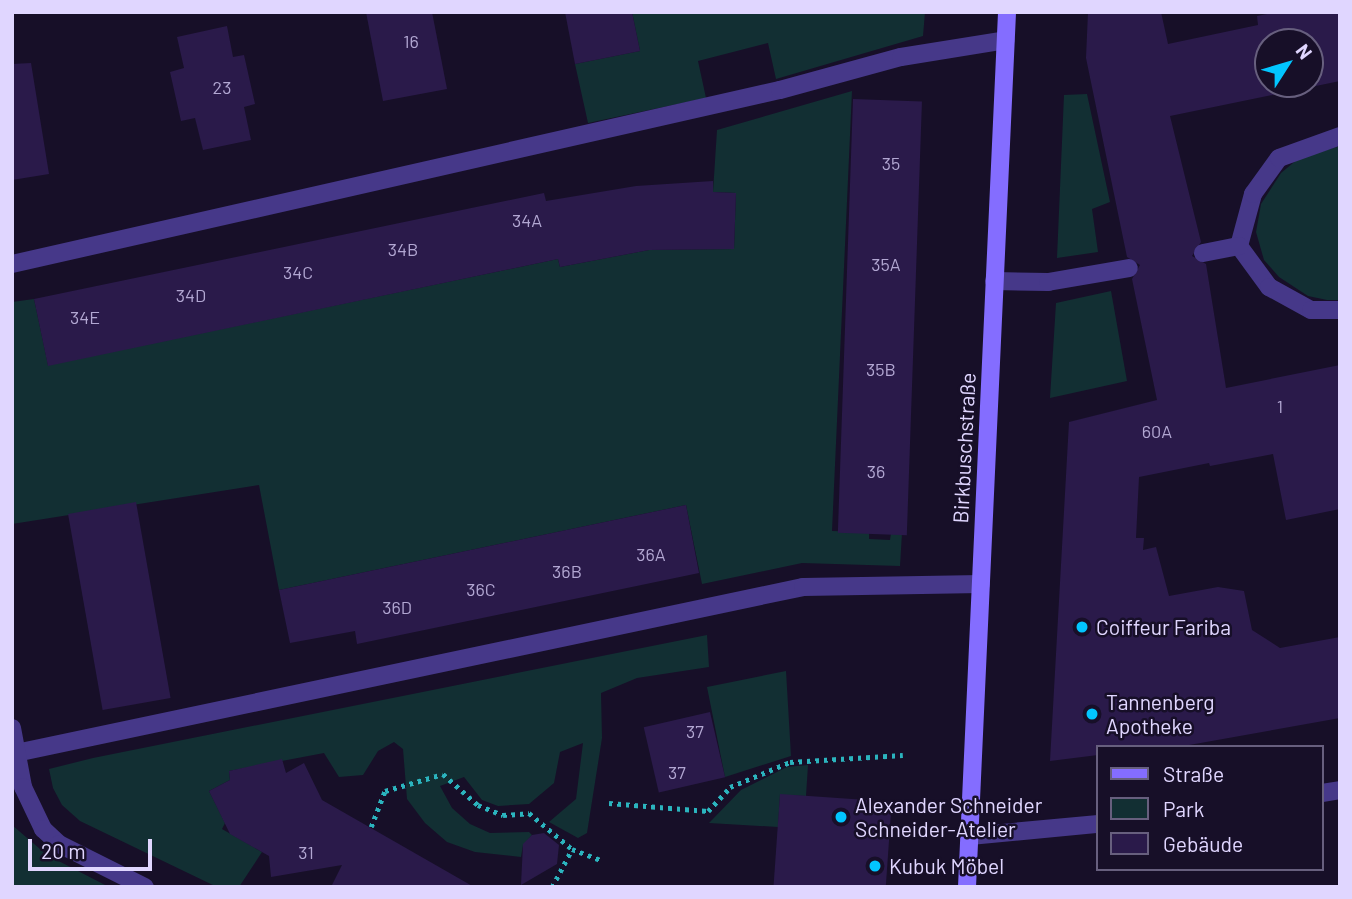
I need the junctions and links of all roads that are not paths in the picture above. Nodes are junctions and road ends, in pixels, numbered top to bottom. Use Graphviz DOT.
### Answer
graph roads {
  1 [pos="1007,12"];
  2 [pos="1006,40"];
  3 [pos="1340,136"];
  4 [pos="1239,246"];
  5 [pos="1203,253"];
  6 [pos="12,264"];
  7 [pos="1129,268"];
  8 [pos="994,281"];
  9 [pos="1340,310"];
  10 [pos="981,584"];
  11 [pos="12,727"];
  12 [pos="16,753"];
  13 [pos="1096,824"];
  14 [pos="970,836"];
  15 [pos="145,887"];
  16 [pos="967,887"];
  1 -- 2 [label="street, Birkbuschstraße"];
  2 -- 6 [label="street"];
  2 -- 8 [label="street, Birkbuschstraße"];
  3 -- 4 [label="street"];
  4 -- 5 [label="street"];
  4 -- 9 [label="street"];
  7 -- 8 [label="street"];
  8 -- 10 [label="street, Birkbuschstraße"];
  10 -- 12 [label="street"];
  10 -- 14 [label="street, Birkbuschstraße"];
  11 -- 12 [label="street"];
  12 -- 15 [label="street"];
  13 -- 14 [label="street"];
  14 -- 16 [label="street, Birkbuschstraße"];
}
